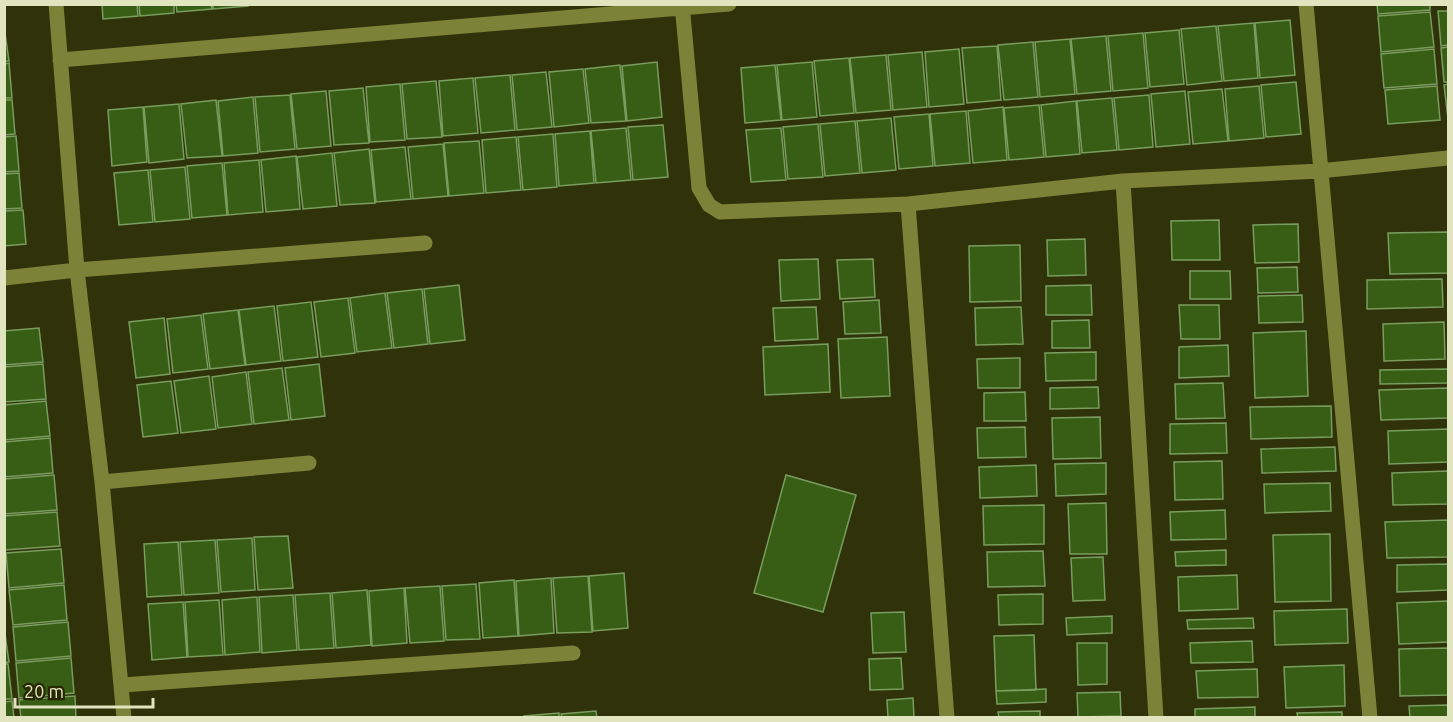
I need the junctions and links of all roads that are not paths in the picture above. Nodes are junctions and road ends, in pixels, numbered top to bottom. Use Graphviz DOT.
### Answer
graph roads {
  1 [pos="56,4"];
  2 [pos="729,4"];
  3 [pos="1306,4"];
  4 [pos="682,7"];
  5 [pos="60,60"];
  6 [pos="1449,158"];
  7 [pos="1319,171"];
  8 [pos="1123,181"];
  9 [pos="908,204"];
  10 [pos="425,243"];
  11 [pos="77,270"];
  12 [pos="4,278"];
  13 [pos="309,463"];
  14 [pos="102,482"];
  15 [pos="573,653"];
  16 [pos="122,685"];
  17 [pos="124,717"];
  18 [pos="947,717"];
  19 [pos="1156,717"];
  20 [pos="1370,717"];
  1 -- 5 [label="street"];
  2 -- 4 [label="street"];
  3 -- 7 [label="street"];
  4 -- 5 [label="street"];
  4 -- 9 [label="street"];
  5 -- 11 [label="street"];
  6 -- 7 [label="street"];
  7 -- 8 [label="street"];
  7 -- 20 [label="street"];
  8 -- 9 [label="street"];
  8 -- 19 [label="street"];
  9 -- 18 [label="street"];
  10 -- 11 [label="street"];
  11 -- 12 [label="street"];
  11 -- 14 [label="street"];
  13 -- 14 [label="street"];
  14 -- 16 [label="street"];
  15 -- 16 [label="street"];
  16 -- 17 [label="street"];
}
